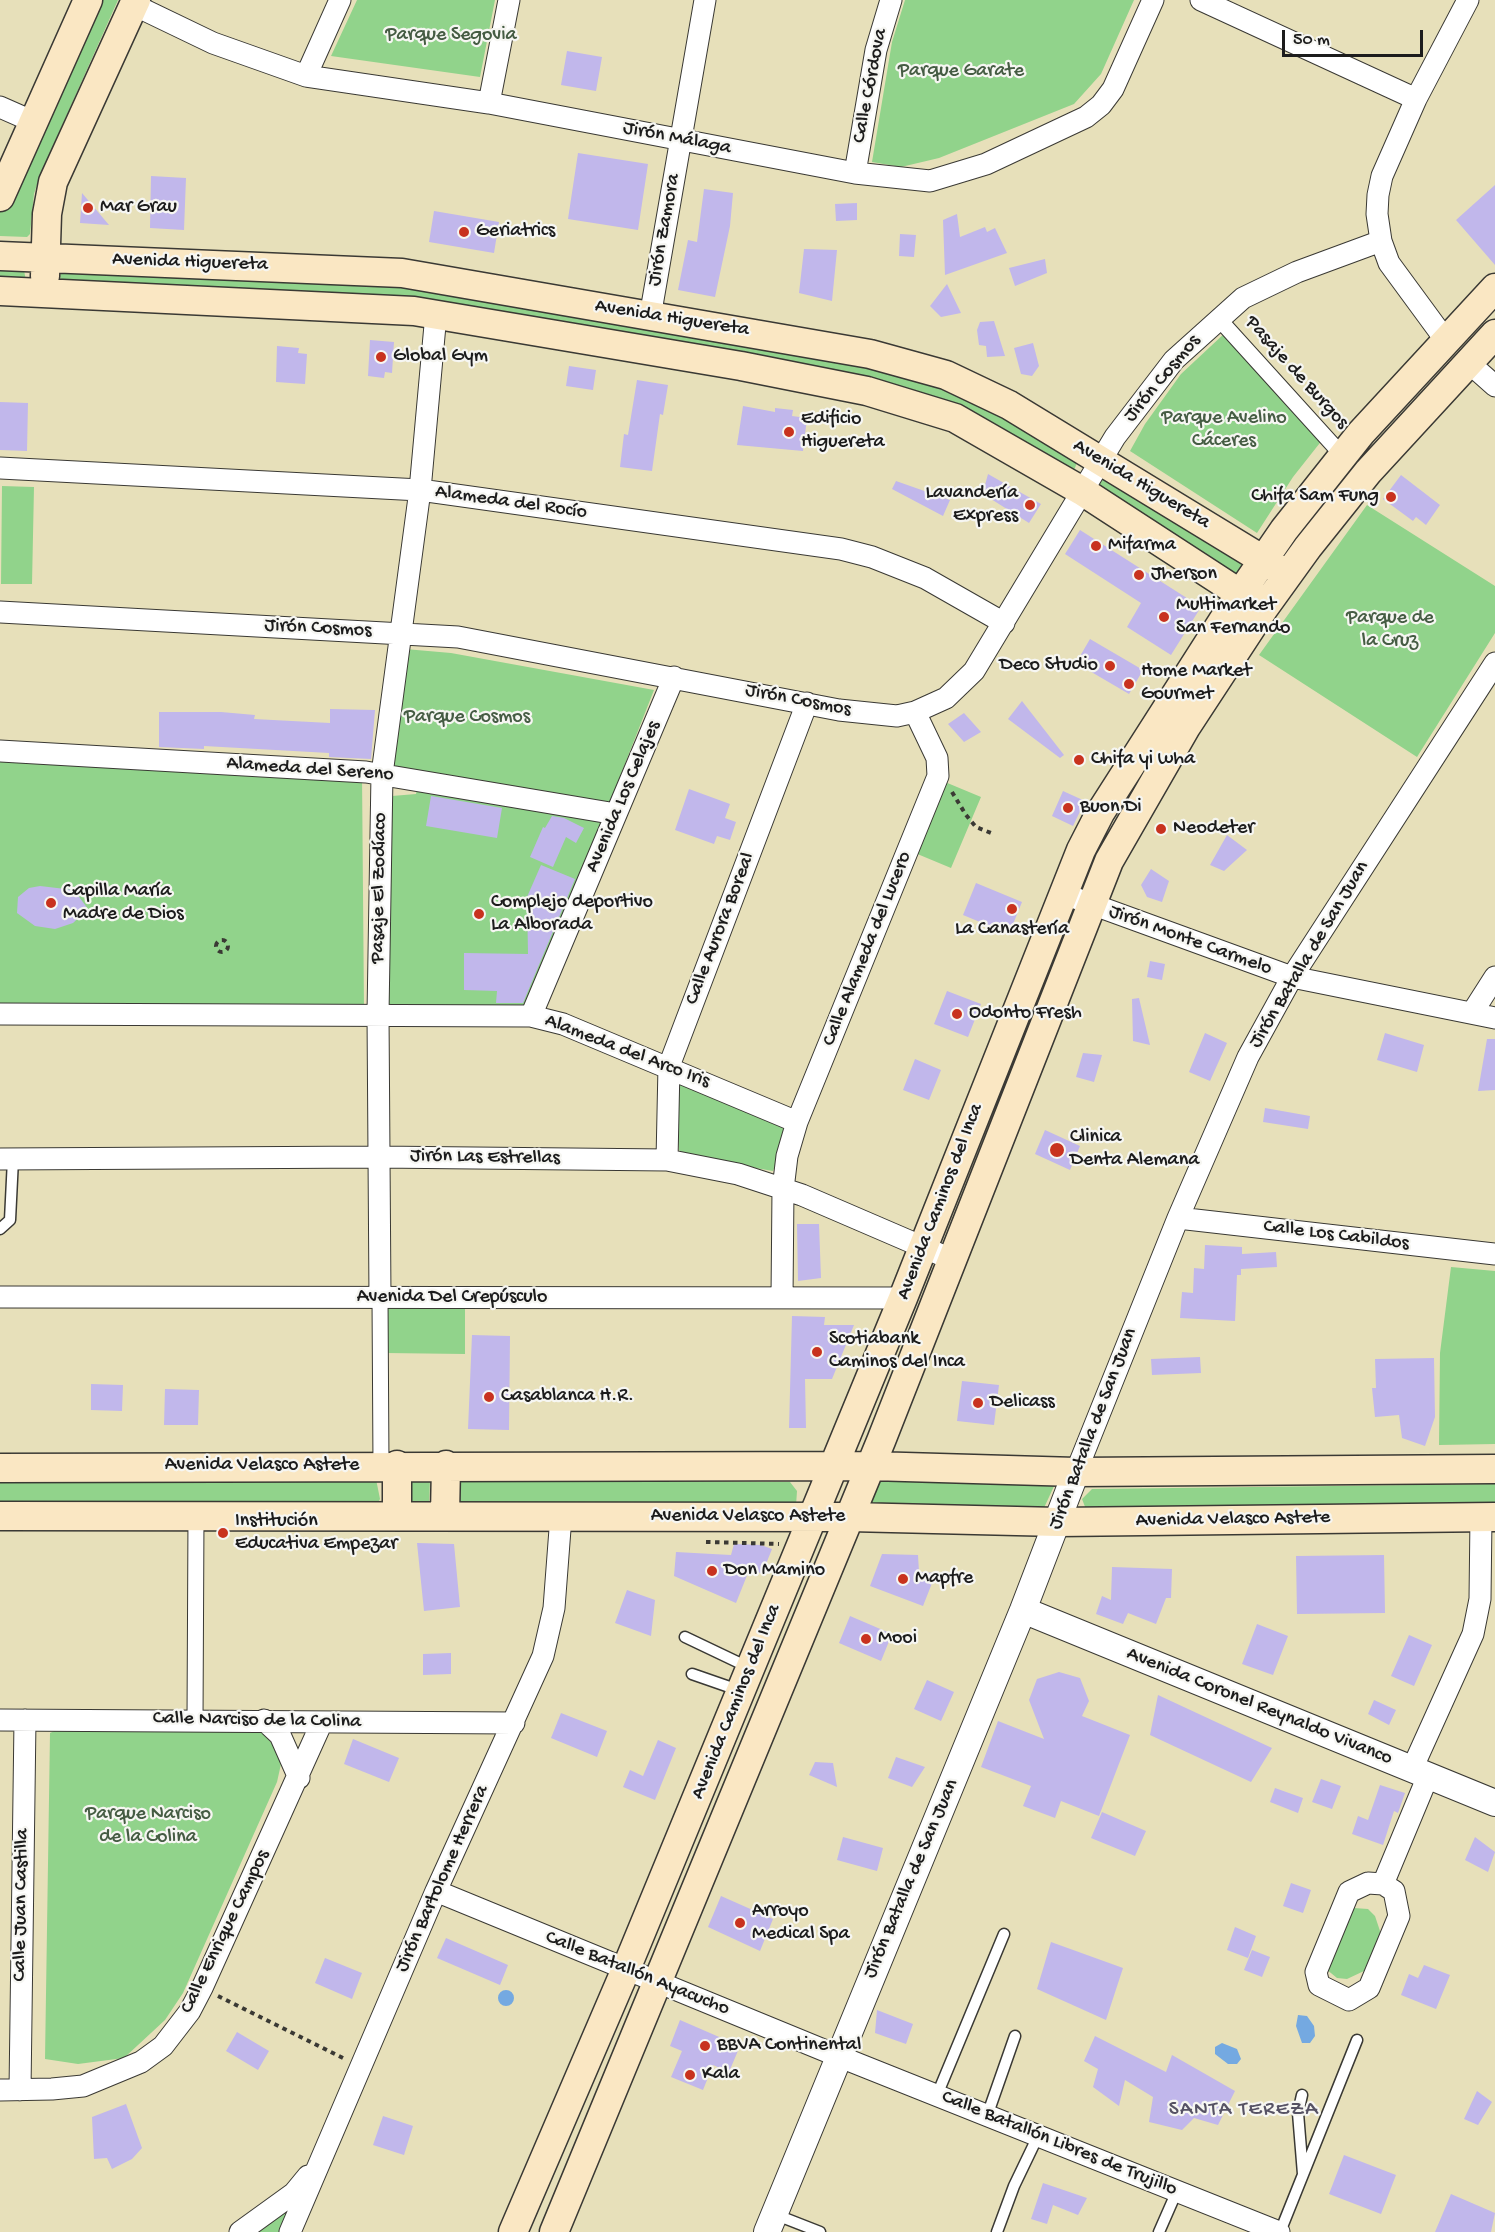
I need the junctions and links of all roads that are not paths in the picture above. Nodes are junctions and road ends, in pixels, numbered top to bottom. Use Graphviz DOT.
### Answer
graph roads {
  1 [pos="88,0"];
  2 [pos="340,0"];
  3 [pos="508,0"];
  4 [pos="705,0"];
  5 [pos="891,0"];
  6 [pos="1153,0"];
  7 [pos="1201,0"];
  8 [pos="1468,0"];
  9 [pos="135,2"];
  10 [pos="306,76"];
  11 [pos="1416,99"];
  12 [pos="489,103"];
  13 [pos="0,107"];
  14 [pos="34,122"];
  15 [pos="681,140"];
  16 [pos="855,173"];
  17 [pos="0,197"];
  18 [pos="1381,240"];
  19 [pos="0,256"];
  20 [pos="45,257"];
  21 [pos="1495,288"];
  22 [pos="0,291"];
  23 [pos="44,293"];
  24 [pos="436,314"];
  25 [pos="650,317"];
  26 [pos="1218,318"];
  27 [pos="1495,334"];
  28 [pos="1448,342"];
  29 [pos="1468,362"];
  30 [pos="1495,386"];
  31 [pos="1343,456"];
  32 [pos="1101,459"];
  33 [pos="0,468"];
  34 [pos="420,490"];
  35 [pos="1082,491"];
  36 [pos="1263,560"];
  37 [pos="1288,575"];
  38 [pos="1252,601"];
  39 [pos="0,612"];
  40 [pos="1004,623"];
  41 [pos="399,633"];
  42 [pos="1495,663"];
  43 [pos="674,677"];
  44 [pos="807,703"];
  45 [pos="915,712"];
  46 [pos="0,751"];
  47 [pos="382,774"];
  48 [pos="616,814"];
  49 [pos="1064,894"];
  50 [pos="1092,906"];
  51 [pos="1292,977"];
  52 [pos="1495,977"];
  53 [pos="1472,1013"];
  54 [pos="0,1014"];
  55 [pos="378,1014"];
  56 [pos="531,1016"];
  57 [pos="1495,1018"];
  58 [pos="669,1066"];
  59 [pos="797,1122"];
  60 [pos="378,1157"];
  61 [pos="7,1159"];
  62 [pos="667,1160"];
  63 [pos="783,1189"];
  64 [pos="1178,1218"];
  65 [pos="0,1229"];
  66 [pos="922,1246"];
  67 [pos="1495,1254"];
  68 [pos="953,1260"];
  69 [pos="0,1298"];
  70 [pos="380,1298"];
  71 [pos="782,1298"];
  72 [pos="903,1298"];
  73 [pos="446,1465"];
  74 [pos="389,1466"];
  75 [pos="834,1466"];
  76 [pos="871,1466"];
  77 [pos="0,1468"];
  78 [pos="1495,1468"];
  79 [pos="1076,1472"];
  80 [pos="397,1515"];
  81 [pos="445,1515"];
  82 [pos="0,1516"];
  83 [pos="196,1516"];
  84 [pos="561,1516"];
  85 [pos="813,1517"];
  86 [pos="850,1517"];
  87 [pos="1488,1517"];
  88 [pos="1058,1522"];
  89 [pos="1023,1610"];
  90 [pos="685,1637"];
  91 [pos="692,1674"];
  92 [pos="746,1680"];
  93 [pos="0,1720"];
  94 [pos="25,1720"];
  95 [pos="195,1720"];
  96 [pos="264,1720"];
  97 [pos="322,1722"];
  98 [pos="514,1723"];
  99 [pos="1420,1773"];
  100 [pos="299,1778"];
  101 [pos="1495,1803"];
  102 [pos="1383,1884"];
  103 [pos="436,1891"];
  104 [pos="1004,1934"];
  105 [pos="626,1969"];
  106 [pos="657,1981"];
  107 [pos="1015,2036"];
  108 [pos="1357,2040"];
  109 [pos="838,2056"];
  110 [pos="10,2090"];
  111 [pos="936,2095"];
  112 [pos="1302,2095"];
  113 [pos="987,2116"];
  114 [pos="1038,2136"];
  115 [pos="322,2160"];
  116 [pos="1304,2174"];
  117 [pos="1177,2191"];
  118 [pos="770,2223"];
  119 [pos="240,2232"];
  120 [pos="290,2232"];
  121 [pos="513,2232"];
  122 [pos="554,2232"];
  123 [pos="819,2232"];
  124 [pos="997,2232"];
  125 [pos="1159,2232"];
  126 [pos="1280,2232"];
  1 -- 14 [label="main road"];
  2 -- 10 [label="street"];
  3 -- 12 [label="street"];
  4 -- 15 [label="street, Jirón Zamora"];
  5 -- 16 [label="street, Calle Córdova"];
  6 -- 16 [label="street, Jirón Málaga"];
  7 -- 11 [label="street"];
  8 -- 11 [label="street"];
  9 -- 10 [label="street, Jirón Málaga"];
  9 -- 20 [label="main road"];
  10 -- 12 [label="street, Jirón Málaga"];
  11 -- 18 [label="street"];
  12 -- 15 [label="street, Jirón Málaga"];
  13 -- 14 [label="street"];
  14 -- 17 [label="main road"];
  15 -- 16 [label="street, Jirón Málaga"];
  15 -- 25 [label="street, Jirón Zamora"];
  18 -- 26 [label="street, Jirón Cosmos"];
  18 -- 28 [label="street"];
  19 -- 20 [label="main road, Avenida Higuereta"];
  20 -- 23 [label="main road"];
  20 -- 25 [label="main road, Avenida Higuereta"];
  21 -- 28 [label="main road, Avenida Caminos del Inca"];
  22 -- 23 [label="main road, Avenida Higuereta"];
  23 -- 24 [label="main road, Avenida Higuereta"];
  24 -- 34 [label="street, Pasaje El Zodíaco"];
  24 -- 35 [label="main road, Avenida Higuereta"];
  25 -- 32 [label="main road, Avenida Higuereta"];
  26 -- 31 [label="street, Pasaje de Burgos"];
  26 -- 32 [label="street, Jirón Cosmos"];
  27 -- 29 [label="main road, Avenida Caminos del Inca"];
  28 -- 31 [label="main road, Avenida Caminos del Inca"];
  29 -- 30 [label="street"];
  29 -- 37 [label="main road, Avenida Caminos del Inca"];
  31 -- 36 [label="main road, Avenida Caminos del Inca"];
  32 -- 35 [label="street, Jirón Cosmos"];
  32 -- 36 [label="main road, Avenida Higuereta"];
  33 -- 34 [label="street, Alameda del Rocío"];
  34 -- 40 [label="street, Alameda del Rocío"];
  34 -- 41 [label="street, Pasaje El Zodíaco"];
  35 -- 38 [label="main road, Avenida Higuereta"];
  35 -- 40 [label="street, Jirón Cosmos"];
  36 -- 37 [label="main road, Avenida Higuereta"];
  36 -- 38 [label="main road, Avenida Caminos del Inca"];
  37 -- 38 [label="main road, Avenida Caminos del Inca"];
  38 -- 49 [label="main road, Avenida Caminos del Inca"];
  38 -- 50 [label="main road, Avenida Caminos del Inca"];
  39 -- 41 [label="street, Jirón Cosmos"];
  40 -- 45 [label="street, Jirón Cosmos"];
  41 -- 43 [label="street, Jirón Cosmos"];
  41 -- 47 [label="street, Pasaje El Zodíaco"];
  42 -- 51 [label="street, Jirón Batalla de San Juan"];
  43 -- 44 [label="street, Jirón Cosmos"];
  43 -- 48 [label="street, Avenida Los Celajes"];
  44 -- 45 [label="street, Jirón Cosmos"];
  44 -- 58 [label="street, Calle Aurora Boreal"];
  45 -- 59 [label="street, Calle Alameda del Lucero"];
  46 -- 47 [label="street, Alameda del Sereno"];
  47 -- 48 [label="street, Alameda del Sereno"];
  47 -- 55 [label="street, Pasaje El Zodíaco"];
  48 -- 56 [label="street, Avenida Los Celajes"];
  49 -- 50 [label="street, Jirón Monte Carmelo"];
  49 -- 66 [label="main road, Avenida Caminos del Inca"];
  50 -- 51 [label="street, Jirón Monte Carmelo"];
  50 -- 68 [label="main road, Avenida Caminos del Inca"];
  51 -- 53 [label="street, Jirón Monte Carmelo"];
  51 -- 64 [label="street, Jirón Batalla de San Juan"];
  52 -- 53 [label="street"];
  53 -- 57 [label="street, Jirón Monte Carmelo"];
  54 -- 55 [label="street, Alameda del Arco Iris"];
  55 -- 56 [label="street, Alameda del Arco Iris"];
  55 -- 60 [label="street, Pasaje El Zodíaco"];
  56 -- 58 [label="street, Alameda del Arco Iris"];
  58 -- 59 [label="street, Alameda del Arco Iris"];
  58 -- 62 [label="street, Calle Aurora Boreal"];
  59 -- 63 [label="street, Calle Alameda del Lucero"];
  60 -- 61 [label="street, Jirón Las Estrellas"];
  60 -- 62 [label="street, Jirón Las Estrellas"];
  60 -- 70 [label="street, Pasaje El Zodíaco"];
  61 -- 65 [label="lane"];
  62 -- 63 [label="street, Jirón Las Estrellas"];
  63 -- 66 [label="street, Jirón Las Estrellas"];
  63 -- 71 [label="street, Calle Alameda del Lucero"];
  64 -- 67 [label="street, Calle Los Cabildos"];
  64 -- 79 [label="street, Jirón Batalla de San Juan"];
  66 -- 68 [label="street, Jirón Las Estrellas"];
  66 -- 72 [label="main road, Avenida Caminos del Inca"];
  68 -- 76 [label="main road, Avenida Caminos del Inca"];
  69 -- 70 [label="street, Avenida Del Crepúsculo"];
  70 -- 71 [label="street, Avenida Del Crepúsculo"];
  70 -- 74 [label="street, Pasaje El Zodíaco"];
  71 -- 72 [label="street, Avenida Del Crepúsculo"];
  72 -- 75 [label="main road, Avenida Caminos del Inca"];
  73 -- 74 [label="main road, Avenida Velasco Astete"];
  73 -- 75 [label="main road, Avenida Velasco Astete"];
  73 -- 81 [label="main road"];
  74 -- 77 [label="main road, Avenida Velasco Astete"];
  74 -- 80 [label="main road"];
  75 -- 76 [label="main road, Avenida Velasco Astete"];
  75 -- 85 [label="main road, Avenida Caminos del Inca"];
  76 -- 79 [label="main road, Avenida Velasco Astete"];
  76 -- 86 [label="main road, Avenida Caminos del Inca"];
  78 -- 79 [label="main road, Avenida Velasco Astete"];
  79 -- 88 [label="street, Jirón Batalla de San Juan"];
  80 -- 81 [label="main road, Avenida Velasco Astete"];
  80 -- 83 [label="main road, Avenida Velasco Astete"];
  81 -- 84 [label="main road, Avenida Velasco Astete"];
  82 -- 83 [label="main road, Avenida Velasco Astete"];
  83 -- 95 [label="street"];
  84 -- 85 [label="main road, Avenida Velasco Astete"];
  84 -- 98 [label="street, Jirón Bartolome Herrera"];
  85 -- 86 [label="main road, Avenida Velasco Astete"];
  85 -- 92 [label="main road, Avenida Caminos del Inca"];
  86 -- 88 [label="main road, Avenida Velasco Astete"];
  86 -- 106 [label="main road, Avenida Caminos del Inca"];
  87 -- 88 [label="main road, Avenida Velasco Astete"];
  87 -- 99 [label="street"];
  88 -- 89 [label="street, Jirón Batalla de San Juan"];
  89 -- 99 [label="street, Avenida Coronel Reynaldo Vivanco"];
  89 -- 109 [label="street, Jirón Batalla de San Juan"];
  90 -- 92 [label="lane"];
  91 -- 92 [label="lane"];
  92 -- 105 [label="main road, Avenida Caminos del Inca"];
  93 -- 94 [label="street, Calle Narciso de la Colina"];
  94 -- 95 [label="street, Calle Narciso de la Colina"];
  94 -- 110 [label="street, Calle Juan Castilla"];
  95 -- 96 [label="street, Calle Narciso de la Colina"];
  96 -- 97 [label="street, Calle Narciso de la Colina"];
  96 -- 100 [label="street"];
  97 -- 98 [label="street, Calle Narciso de la Colina"];
  97 -- 100 [label="street, Calle Enrique Campos"];
  98 -- 103 [label="street, Jirón Bartolome Herrera"];
  99 -- 101 [label="street, Avenida Coronel Reynaldo Vivanco"];
  99 -- 102 [label="street"];
  100 -- 110 [label="street, Calle Enrique Campos"];
  102 -- 102 [label="street"];
  103 -- 105 [label="street, Calle Batallón Ayacucho"];
  103 -- 115 [label="street, Jirón Bartolome Herrera"];
  104 -- 111 [label="lane"];
  105 -- 106 [label="street, Calle Batallón Ayacucho"];
  105 -- 121 [label="main road, Avenida Caminos del Inca"];
  106 -- 109 [label="street, Calle Batallón Ayacucho"];
  106 -- 122 [label="main road, Avenida Caminos del Inca"];
  107 -- 113 [label="lane"];
  108 -- 116 [label="lane"];
  109 -- 111 [label="street, Calle Batallón Libres de Trujillo"];
  109 -- 118 [label="street, Jirón Batalla de San Juan"];
  111 -- 113 [label="street, Calle Batallón Libres de Trujillo"];
  112 -- 116 [label="lane"];
  113 -- 114 [label="street, Calle Batallón Libres de Trujillo"];
  114 -- 117 [label="street, Calle Batallón Libres de Trujillo"];
  114 -- 124 [label="lane"];
  115 -- 119 [label="street"];
  115 -- 120 [label="street, Jirón Bartolome Herrera"];
  116 -- 126 [label="lane"];
  117 -- 125 [label="lane"];
  117 -- 126 [label="street, Calle Batallón Libres de Trujillo"];
  118 -- 123 [label="lane"];
}
